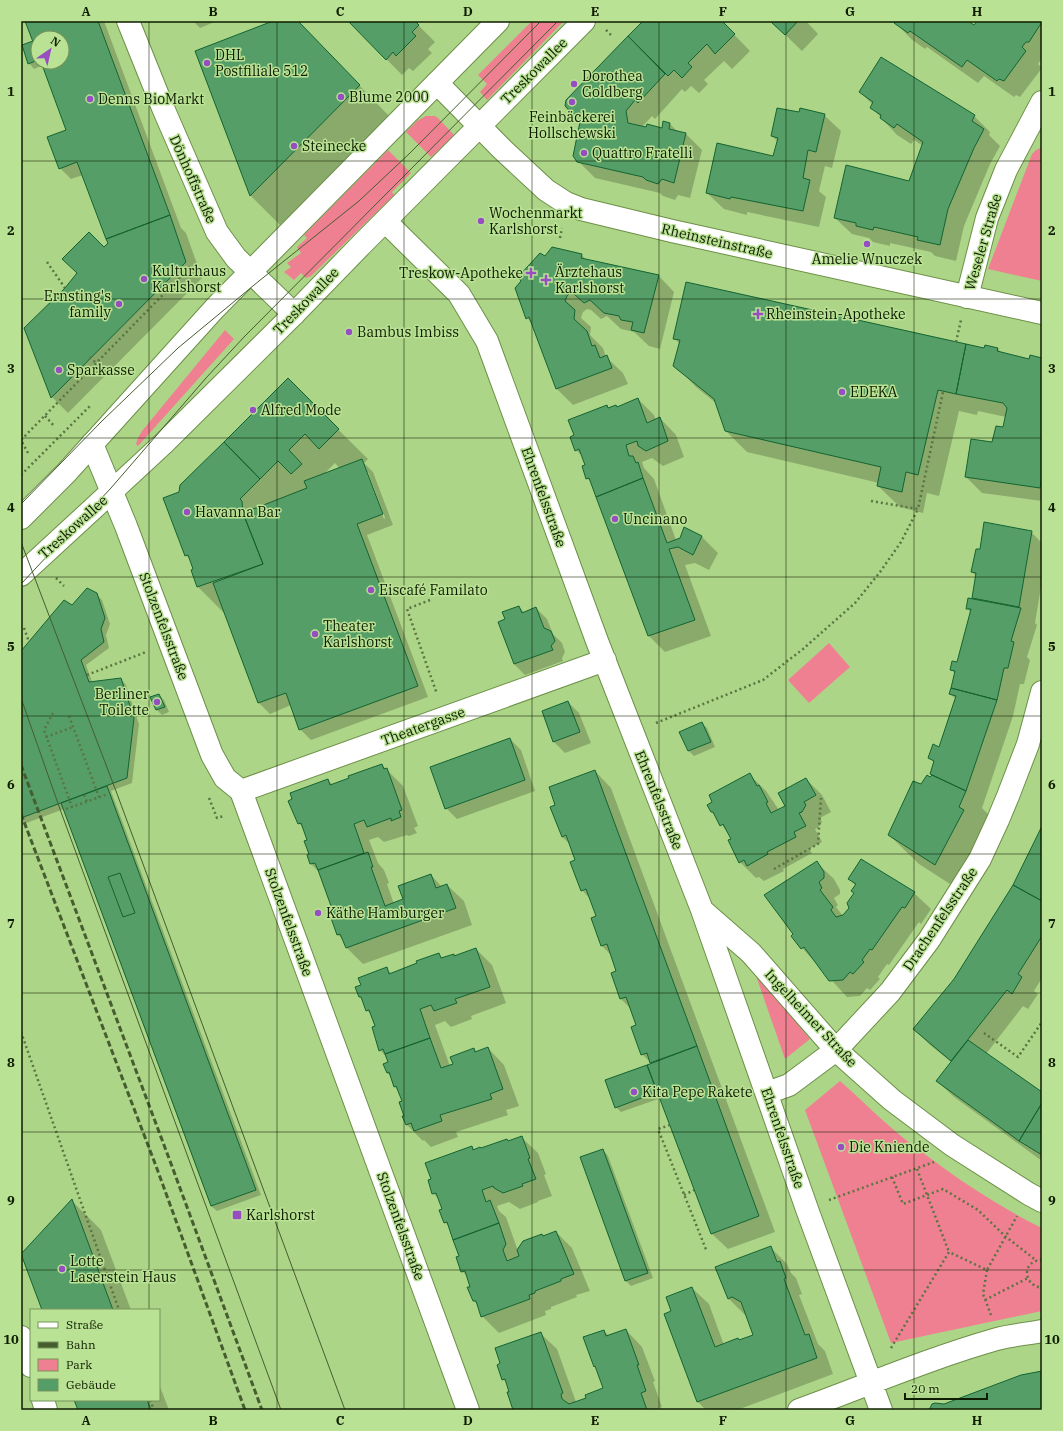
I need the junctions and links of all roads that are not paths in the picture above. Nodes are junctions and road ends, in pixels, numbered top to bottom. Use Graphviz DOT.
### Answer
graph roads {
  1 [pos="128,21"];
  2 [pos="498,21"];
  3 [pos="584,21"];
  4 [pos="437,83"];
  5 [pos="1041,106"];
  6 [pos="479,126"];
  7 [pos="385,221"];
  8 [pos="250,272"];
  9 [pos="967,296"];
  10 [pos="1042,313"];
  11 [pos="294,314"];
  12 [pos="92,444"];
  13 [pos="112,491"];
  14 [pos="21,518"];
  15 [pos="21,574"];
  16 [pos="604,660"];
  17 [pos="1042,692"];
  18 [pos="241,791"];
  19 [pos="702,910"];
  20 [pos="836,1050"];
  21 [pos="768,1094"];
  22 [pos="1035,1198"];
  23 [pos="1042,1331"];
  24 [pos="21,1337"];
  25 [pos="30,1363"];
  26 [pos="870,1382"];
  27 [pos="468,1410"];
  28 [pos="799,1410"];
  29 [pos="881,1410"];
  1 -- 8 [label="street, Dönhoffstraße"];
  2 -- 4 [label="street"];
  3 -- 6 [label="street, Treskowallee"];
  4 -- 6 [label="street, Rheinsteinstraße"];
  4 -- 8 [label="street"];
  5 -- 9 [label="street, Weseler Straße"];
  6 -- 7 [label="street, Treskowallee"];
  6 -- 9 [label="street, Rheinsteinstraße"];
  7 -- 11 [label="street, Treskowallee"];
  7 -- 16 [label="street, Ehrenfelsstraße"];
  8 -- 11 [label="street, Dönhoffstraße"];
  8 -- 12 [label="street"];
  9 -- 10 [label="street, Rheinsteinstraße"];
  11 -- 13 [label="street, Treskowallee"];
  12 -- 13 [label="street, Stolzenfelsstraße"];
  12 -- 14 [label="street"];
  13 -- 15 [label="street, Treskowallee"];
  13 -- 18 [label="street, Stolzenfelsstraße"];
  16 -- 18 [label="street, Theatergasse"];
  16 -- 19 [label="street, Ehrenfelsstraße"];
  17 -- 20 [label="street, Drachenfelsstraße"];
  18 -- 27 [label="street, Stolzenfelsstraße"];
  19 -- 20 [label="street, Ingelheimer Straße"];
  19 -- 21 [label="street, Ehrenfelsstraße"];
  20 -- 21 [label="street, Drachenfelsstraße"];
  20 -- 22 [label="street, Ingelheimer Straße"];
  21 -- 26 [label="street, Ehrenfelsstraße"];
  23 -- 26 [label="street"];
  24 -- 25 [label="street"];
  26 -- 28 [label="street"];
  26 -- 29 [label="street, Ehrenfelsstraße"];
}
